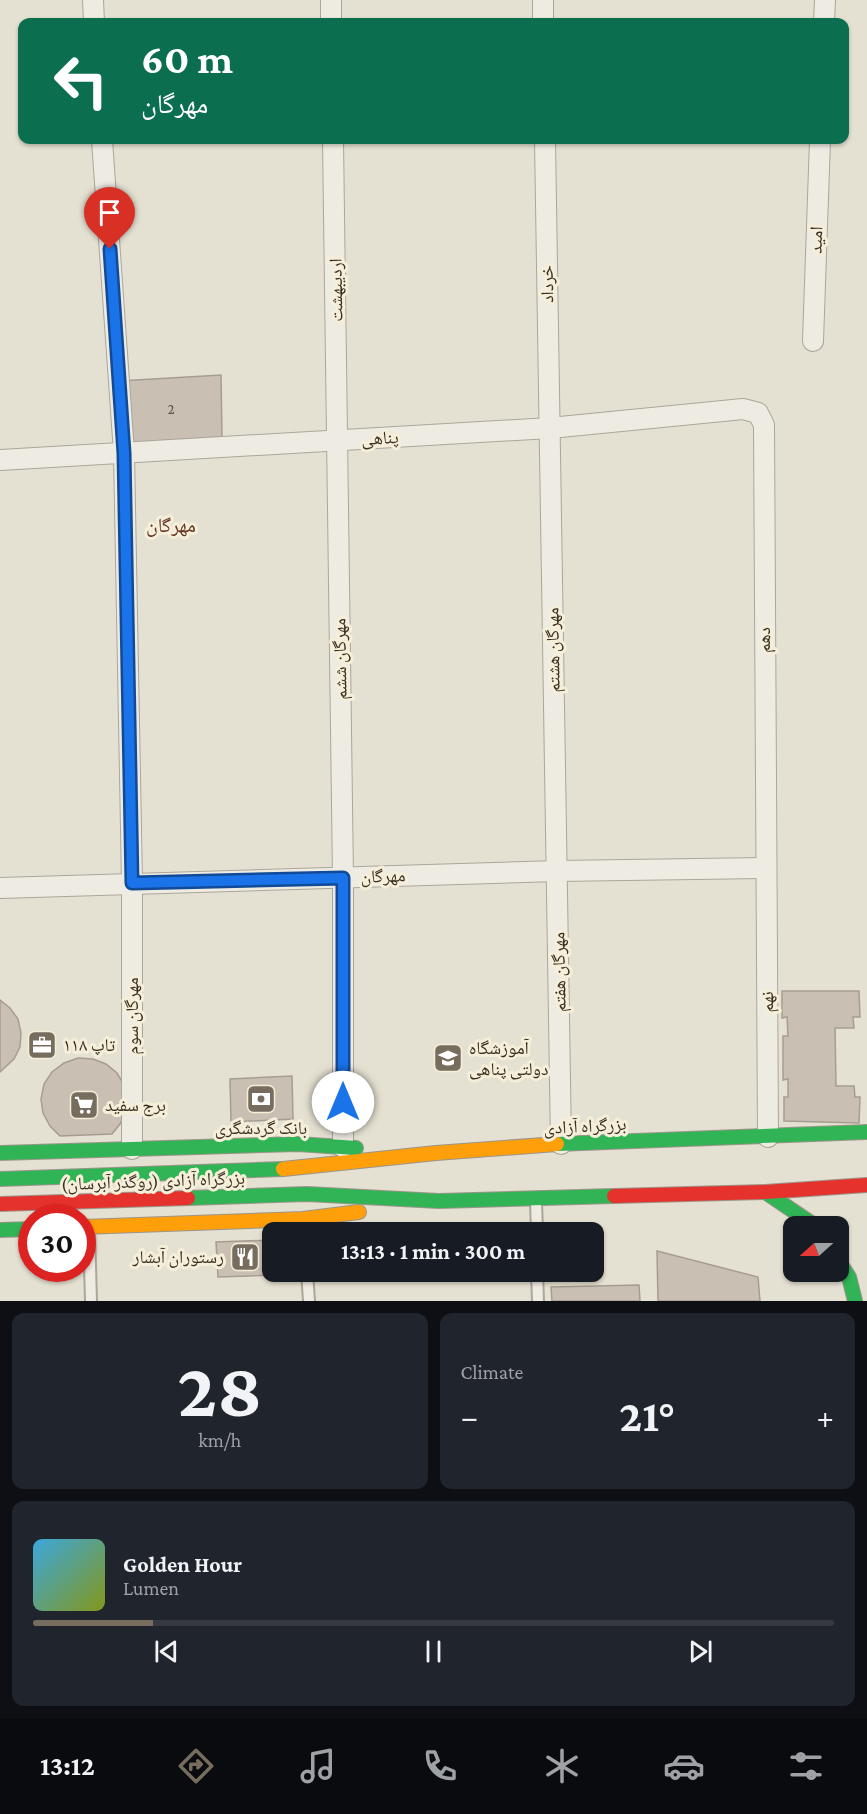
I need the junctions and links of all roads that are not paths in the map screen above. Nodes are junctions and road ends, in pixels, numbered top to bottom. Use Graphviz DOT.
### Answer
graph roads {
  1 [pos="93,0"];
  2 [pos="331,0"];
  3 [pos="543,0"];
  4 [pos="825,0"];
  5 [pos="94,18"];
  6 [pos="331,18"];
  7 [pos="543,18"];
  8 [pos="824,18"];
  9 [pos="102,144"];
  10 [pos="333,144"];
  11 [pos="545,144"];
  12 [pos="820,144"];
  13 [pos="813,341"];
  14 [pos="758,413"];
  15 [pos="550,428"];
  16 [pos="338,441"];
  17 [pos="124,453"];
  18 [pos="0,460"];
  19 [pos="765,868"];
  20 [pos="557,871"];
  21 [pos="343,878"];
  22 [pos="132,883"];
  23 [pos="0,888"];
  24 [pos="867,1132"];
  25 [pos="768,1137"];
  26 [pos="561,1144"];
  27 [pos="343,1147"];
  28 [pos="132,1149"];
  29 [pos="0,1153"];
  30 [pos="436,1153"];
  31 [pos="306,1168"];
  32 [pos="0,1179"];
  33 [pos="867,1185"];
  34 [pos="765,1192"];
  35 [pos="536,1198"];
  36 [pos="439,1201"];
  37 [pos="0,1204"];
  38 [pos="800,1216"];
  39 [pos="325,1222"];
  40 [pos="537,1222"];
  41 [pos="262,1226"];
  42 [pos="96,1227"];
  43 [pos="18,1229"];
  44 [pos="0,1230"];
  45 [pos="849,1277"];
  46 [pos="90,1282"];
  47 [pos="308,1282"];
  48 [pos="537,1282"];
  49 [pos="91,1301"];
  50 [pos="309,1301"];
  51 [pos="538,1301"];
  52 [pos="855,1301"];
  1 -- 5 [label="street"];
  2 -- 6 [label="street"];
  3 -- 7 [label="street"];
  4 -- 8 [label="street"];
  9 -- 17 [label="street, مهرگان سوم"];
  10 -- 16 [label="street, اردیبهشت"];
  11 -- 15 [label="street, خرداد"];
  12 -- 13 [label="street, امید"];
  14 -- 15 [label="street, پناهی"];
  14 -- 19 [label="street, دهم"];
  15 -- 16 [label="street, پناهی"];
  15 -- 20 [label="street, مهرگان هشتم"];
  16 -- 17 [label="street, پناهی"];
  16 -- 21 [label="street, مهرگان ششم"];
  17 -- 18 [label="street, پناهی"];
  17 -- 22 [label="street, مهرگان سوم"];
  19 -- 20 [label="street, مهرگان"];
  19 -- 25 [label="street, نهم"];
  20 -- 21 [label="street, مهرگان"];
  20 -- 26 [label="street, مهرگان هفتم"];
  21 -- 22 [label="street, مهرگان"];
  21 -- 27 [label="street, مهرگان ششم"];
  22 -- 23 [label="street, مهرگان"];
  22 -- 28 [label="street, مهرگان سوم"];
  24 -- 25 [label="main road, بزرگراه آزادی"];
  25 -- 26 [label="main road, بزرگراه آزادی"];
  26 -- 30 [label="main road, بزرگراه آزادی"];
  27 -- 28 [label="main road"];
  27 -- 30 [label="main road"];
  28 -- 29 [label="main road"];
  30 -- 31 [label="main road, بزرگراه آزادی"];
  31 -- 32 [label="main road, بزرگراه آزادی (روگذر آبرسان)"];
  33 -- 34 [label="main road"];
  34 -- 35 [label="main road"];
  34 -- 38 [label="main road"];
  35 -- 36 [label="main road"];
  35 -- 40 [label="lane"];
  36 -- 37 [label="main road, بزرگراه آزادی (روگذر آبرسان)"];
  36 -- 39 [label="main road"];
  41 -- 42 [label="main road"];
  43 -- 44 [label="main road"];
  45 -- 52 [label="main road"];
  46 -- 49 [label="lane"];
  47 -- 50 [label="lane"];
  48 -- 51 [label="lane"];
}
